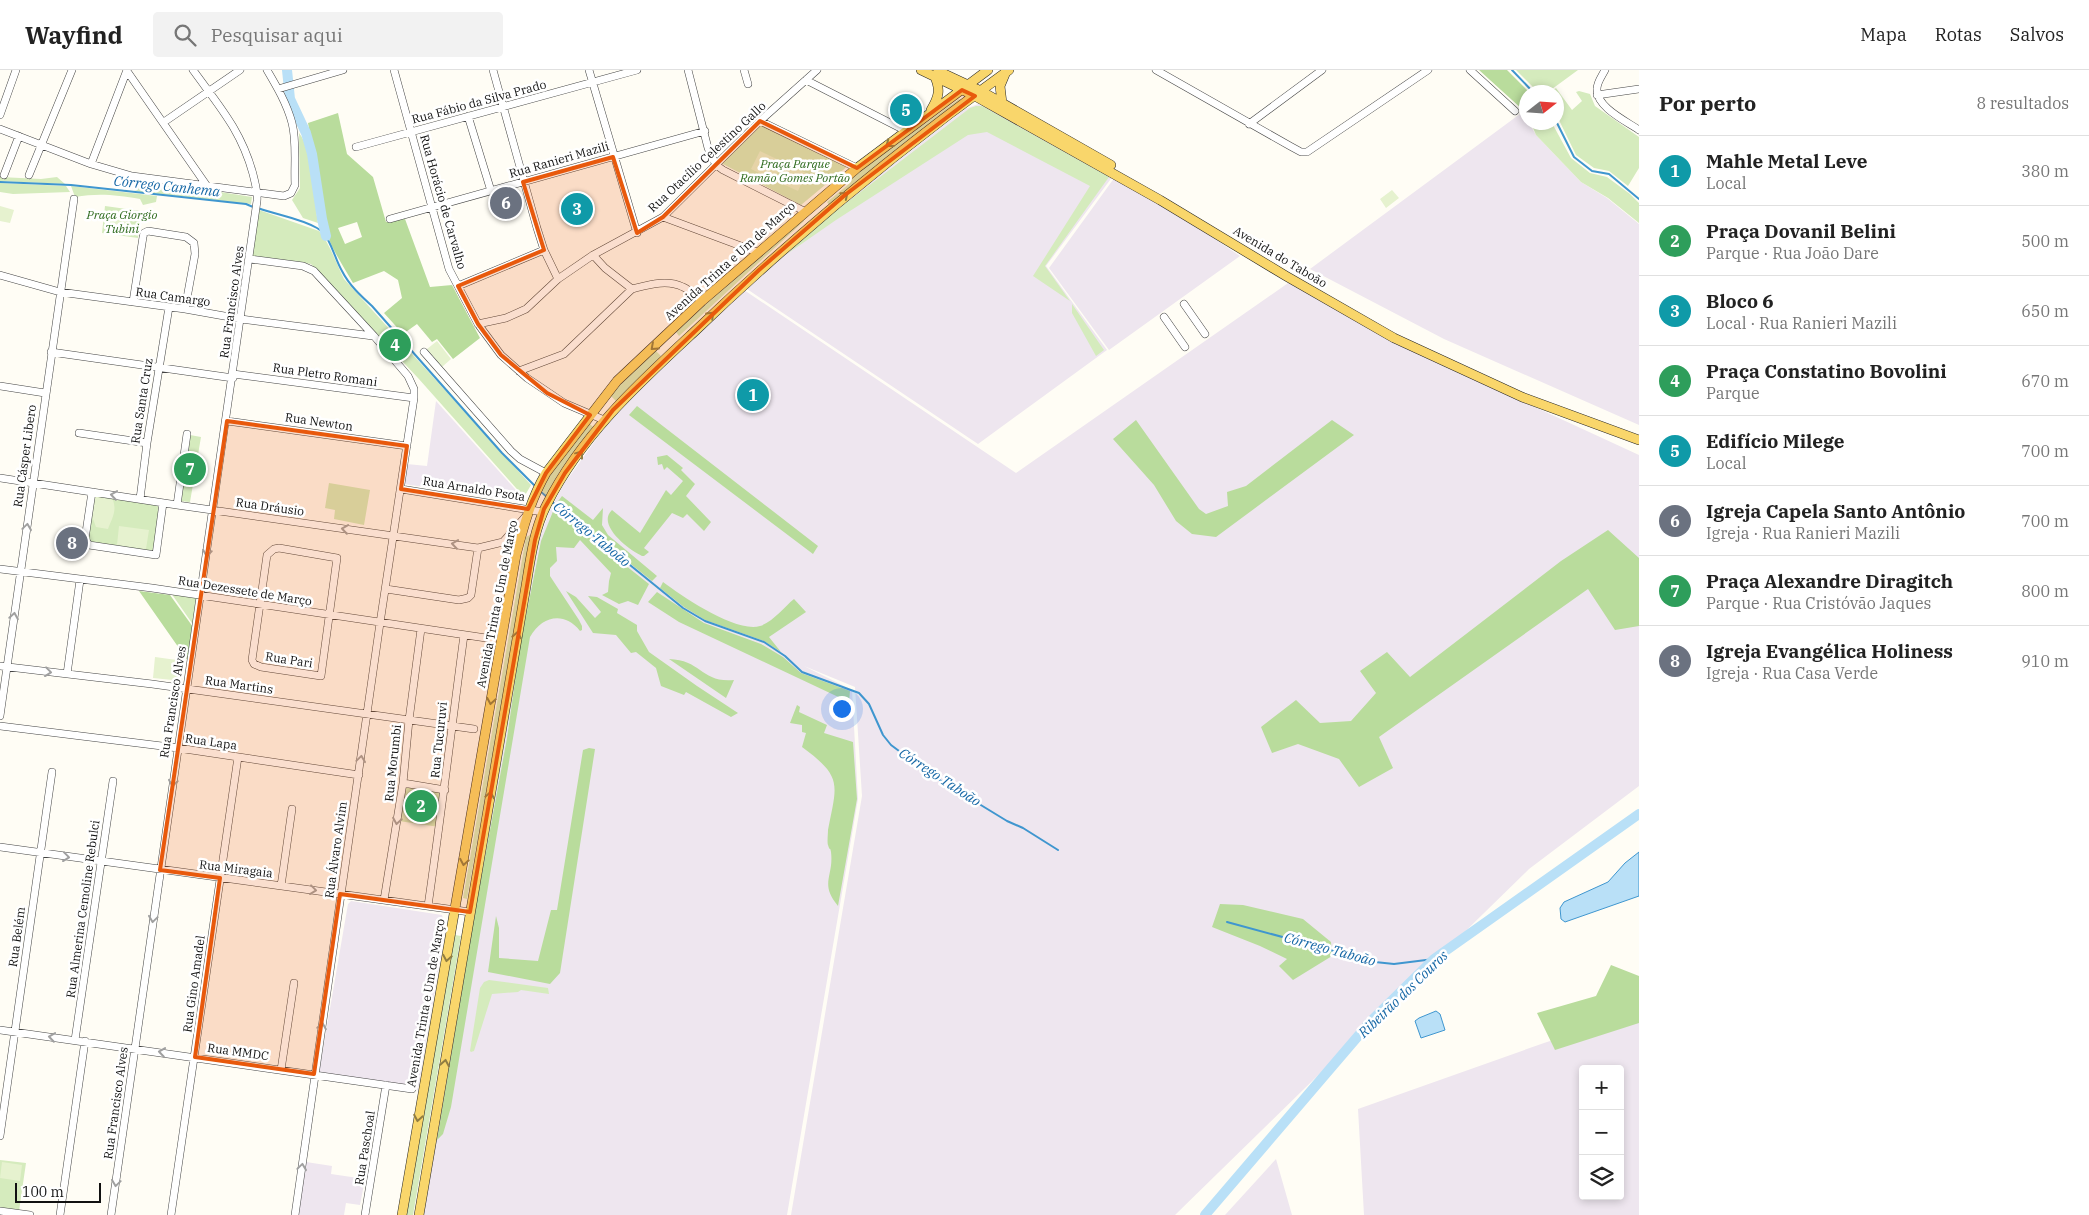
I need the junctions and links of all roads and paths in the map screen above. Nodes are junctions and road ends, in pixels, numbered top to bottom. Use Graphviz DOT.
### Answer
graph roads {
  1 [pos="16,70"];
  2 [pos="72,70"];
  3 [pos="193,70"];
  4 [pos="240,70"];
  5 [pos="267,70"];
  6 [pos="341,70"];
  7 [pos="394,70"];
  8 [pos="493,70"];
  9 [pos="590,70"];
  10 [pos="637,70"];
  11 [pos="688,70"];
  12 [pos="744,70"];
  13 [pos="817,70"];
  14 [pos="921,70"];
  15 [pos="988,70"];
  16 [pos="1156,70"];
  17 [pos="1322,70"];
  18 [pos="1428,70"];
  19 [pos="1470,70"];
  20 [pos="1605,70"];
  21 [pos="127,71"];
  22 [pos="1008,71"];
  23 [pos="935,73"];
  24 [pos="806,80"];
  25 [pos="593,83"];
  26 [pos="748,84"];
  27 [pos="965,87"];
  28 [pos="279,89"];
  29 [pos="1639,89"];
  30 [pos="208,91"];
  31 [pos="978,93"];
  32 [pos="1598,96"];
  33 [pos="1002,103"];
  34 [pos="503,107"];
  35 [pos="1515,110"];
  36 [pos="0,115"];
  37 [pos="928,115"];
  38 [pos="468,116"];
  39 [pos="760,121"];
  40 [pos="164,122"];
  41 [pos="1249,124"];
  42 [pos="0,129"];
  43 [pos="1639,130"];
  44 [pos="705,131"];
  45 [pos="906,131"];
  46 [pos="411,132"];
  47 [pos="19,136"];
  48 [pos="42,145"];
  49 [pos="356,147"];
  50 [pos="613,157"];
  51 [pos="91,164"];
  52 [pos="716,165"];
  53 [pos="857,168"];
  54 [pos="4,175"];
  55 [pos="848,175"];
  56 [pos="30,176"];
  57 [pos="523,182"];
  58 [pos="208,186"];
  59 [pos="491,191"];
  60 [pos="258,197"];
  61 [pos="74,199"];
  62 [pos="431,208"];
  63 [pos="830,208"];
  64 [pos="804,211"];
  65 [pos="663,218"];
  66 [pos="390,219"];
  67 [pos="637,233"];
  68 [pos="785,247"];
  69 [pos="544,250"];
  70 [pos="757,252"];
  71 [pos="593,255"];
  72 [pos="250,259"];
  73 [pos="0,274"];
  74 [pos="558,279"];
  75 [pos="458,286"];
  76 [pos="632,289"];
  77 [pos="60,292"];
  78 [pos="702,301"];
  79 [pos="133,302"];
  80 [pos="1184,304"];
  81 [pos="169,307"];
  82 [pos="185,309"];
  83 [pos="1164,317"];
  84 [pos="241,319"];
  85 [pos="478,324"];
  86 [pos="1205,334"];
  87 [pos="374,336"];
  88 [pos="1185,347"];
  89 [pos="51,352"];
  90 [pos="424,352"];
  91 [pos="158,368"];
  92 [pos="519,371"];
  93 [pos="233,376"];
  94 [pos="0,386"];
  95 [pos="46,393"];
  96 [pos="414,398"];
  97 [pos="590,415"];
  98 [pos="604,420"];
  99 [pos="227,421"];
  100 [pos="79,433"];
  101 [pos="188,434"];
  102 [pos="1639,434"];
  103 [pos="1639,440"];
  104 [pos="147,443"];
  105 [pos="408,446"];
  106 [pos="546,473"];
  107 [pos="0,478"];
  108 [pos="33,482"];
  109 [pos="401,489"];
  110 [pos="92,492"];
  111 [pos="140,499"];
  112 [pos="163,503"];
  113 [pos="177,505"];
  114 [pos="545,508"];
  115 [pos="214,510"];
  116 [pos="527,512"];
  117 [pos="394,536"];
  118 [pos="478,548"];
  119 [pos="0,569"];
  120 [pos="20,572"];
  121 [pos="80,580"];
  122 [pos="386,589"];
  123 [pos="200,596"];
  124 [pos="261,605"];
  125 [pos="330,616"];
  126 [pos="380,623"];
  127 [pos="421,629"];
  128 [pos="464,635"];
  129 [pos="486,638"];
  130 [pos="3,666"];
  131 [pos="67,674"];
  132 [pos="187,689"];
  133 [pos="367,714"];
  134 [pos="0,716"];
  135 [pos="409,720"];
  136 [pos="0,726"];
  137 [pos="451,726"];
  138 [pos="474,729"];
  139 [pos="178,748"];
  140 [pos="238,757"];
  141 [pos="52,772"];
  142 [pos="359,775"];
  143 [pos="113,781"];
  144 [pos="403,783"];
  145 [pos="445,790"];
  146 [pos="292,809"];
  147 [pos="0,847"];
  148 [pos="40,853"];
  149 [pos="100,861"];
  150 [pos="160,870"];
  151 [pos="220,878"];
  152 [pos="281,886"];
  153 [pos="340,894"];
  154 [pos="384,900"];
  155 [pos="428,906"];
  156 [pos="456,910"];
  157 [pos="470,912"];
  158 [pos="294,983"];
  159 [pos="0,1030"];
  160 [pos="15,1032"];
  161 [pos="75,1040"];
  162 [pos="85,1041"];
  163 [pos="135,1048"];
  164 [pos="194,1057"];
  165 [pos="282,1070"];
  166 [pos="314,1074"];
  167 [pos="386,1085"];
  168 [pos="412,1089"];
  169 [pos="0,1136"];
  170 [pos="0,1211"];
  171 [pos="30,1215"];
  172 [pos="60,1215"];
  173 [pos="112,1215"];
  174 [pos="172,1215"];
  175 [pos="295,1215"];
  176 [pos="365,1215"];
  177 [pos="402,1215"];
  178 [pos="419,1215"];
  1 -- 36 [label="street"];
  2 -- 48 [label="street"];
  3 -- 30 [label="street"];
  4 -- 30 [label="street"];
  5 -- 28 [label="street"];
  6 -- 28 [label="street"];
  7 -- 46 [label="street, Rua Horácio de Carvalho"];
  8 -- 34 [label="street"];
  9 -- 25 [label="street"];
  10 -- 25 [label="street, Rua Fábio da Silva Prado"];
  11 -- 44 [label="street"];
  12 -- 26 [label="street"];
  13 -- 24 [label="street, Rua Otacílio Celestino Gallo"];
  14 -- 23 [label="main road, Avenida do Taboão"];
  15 -- 27 [label="main road, Avenida Trinta e Um de Março"];
  16 -- 41 [label="street"];
  17 -- 41 [label="street"];
  18 -- 41 [label="street"];
  19 -- 35 [label="street"];
  20 -- 32 [label="street"];
  21 -- 40 [label="street"];
  21 -- 51 [label="street"];
  22 -- 31 [label="main road, Avenida Trinta e Um de Março"];
  22 -- 33 [label="main road"];
  23 -- 27 [label="main road, Avenida do Taboão"];
  23 -- 37 [label="main road"];
  24 -- 39 [label="street, Rua Otacílio Celestino Gallo"];
  24 -- 45 [label="street"];
  25 -- 34 [label="street, Rua Fábio da Silva Prado"];
  25 -- 50 [label="street"];
  27 -- 31 [label="main road, Avenida do Taboão"];
  27 -- 37 [label="main road, Avenida Trinta e Um de Março"];
  28 -- 60 [label="street"];
  29 -- 32 [label="street"];
  30 -- 40 [label="street"];
  30 -- 60 [label="street"];
  31 -- 33 [label="main road, Avenida do Taboão"];
  63 -- 31 [label="main road, Avenida Trinta e Um de Março, one-way"];
  31 -- 103 [label="main road, Avenida do Taboão"];
  32 -- 43 [label="street"];
  33 -- 102 [label="main road, Avenida do Taboão"];
  34 -- 38 [label="street, Rua Fábio da Silva Prado"];
  34 -- 57 [label="street"];
  37 -- 45 [label="main road, Avenida Trinta e Um de Março"];
  38 -- 46 [label="street, Rua Fábio da Silva Prado"];
  38 -- 59 [label="street"];
  39 -- 52 [label="street, Rua Otacílio Celestino Gallo"];
  39 -- 53 [label="street"];
  40 -- 58 [label="street"];
  42 -- 47 [label="street"];
  44 -- 50 [label="street, Rua Ranieri Mazili"];
  44 -- 52 [label="street"];
  45 -- 53 [label="main road, Avenida Trinta e Um de Março, one-way"];
  46 -- 49 [label="street, Rua Fábio da Silva Prado"];
  46 -- 62 [label="street, Rua Horácio de Carvalho"];
  47 -- 48 [label="street"];
  47 -- 54 [label="street"];
  48 -- 51 [label="street"];
  48 -- 56 [label="street"];
  50 -- 57 [label="street, Rua Ranieri Mazili"];
  50 -- 67 [label="street"];
  51 -- 58 [label="street"];
  52 -- 64 [label="street"];
  52 -- 65 [label="street, Rua Otacílio Celestino Gallo"];
  53 -- 55 [label="main road, Avenida Trinta e Um de Março"];
  55 -- 63 [label="main road"];
  55 -- 64 [label="main road, Avenida Trinta e Um de Março"];
  57 -- 59 [label="street, Rua Ranieri Mazili"];
  57 -- 69 [label="street"];
  58 -- 60 [label="street"];
  59 -- 62 [label="street, Rua Ranieri Mazili"];
  60 -- 72 [label="street, Rua Francisco Alves"];
  61 -- 77 [label="street, Rua Cásper Libero"];
  62 -- 66 [label="street, Rua Ranieri Mazili"];
  62 -- 75 [label="street, Rua Horácio de Carvalho"];
  63 -- 68 [label="main road, Avenida Trinta e Um de Março"];
  64 -- 68 [label="main road"];
  64 -- 70 [label="main road, Avenida Trinta e Um de Março"];
  65 -- 67 [label="street, Rua Otacílio Celestino Gallo"];
  65 -- 70 [label="street"];
  67 -- 71 [label="street, Rua Otacílio Celestino Gallo"];
  98 -- 68 [label="main road, Avenida Trinta e Um de Março, one-way"];
  69 -- 74 [label="street"];
  69 -- 75 [label="street"];
  70 -- 78 [label="main road, Avenida Trinta e Um de Março"];
  71 -- 74 [label="street, Rua Otacílio Celestino Gallo"];
  71 -- 76 [label="street"];
  72 -- 84 [label="street, Rua Francisco Alves"];
  72 -- 87 [label="street"];
  73 -- 77 [label="street, Rua Camargo"];
  74 -- 85 [label="street, Rua Otacílio Celestino Gallo"];
  75 -- 85 [label="street, Rua Horácio de Carvalho"];
  76 -- 78 [label="street"];
  76 -- 92 [label="street"];
  77 -- 79 [label="street, Rua Camargo"];
  77 -- 89 [label="street, Rua Cásper Libero"];
  78 -- 97 [label="main road, Avenida Trinta e Um de Março, one-way"];
  79 -- 81 [label="street, Rua Camargo"];
  79 -- 82 [label="street"];
  80 -- 86 [label="street"];
  81 -- 82 [label="street, Rua Camargo"];
  81 -- 91 [label="street, Rua Santa Cruz"];
  82 -- 84 [label="street, Rua Camargo"];
  83 -- 88 [label="street"];
  84 -- 87 [label="street, Rua Camargo"];
  84 -- 93 [label="street, Rua Francisco Alves"];
  85 -- 92 [label="street, Rua Horácio de Carvalho"];
  87 -- 96 [label="street"];
  89 -- 91 [label="street, Rua Pletro Romani"];
  89 -- 95 [label="street, Rua Cásper Libero"];
  90 -- 106 [label="street"];
  91 -- 93 [label="street, Rua Pletro Romani"];
  91 -- 104 [label="street, Rua Santa Cruz"];
  92 -- 97 [label="street, Rua Horácio de Carvalho"];
  93 -- 96 [label="street, Rua Pletro Romani"];
  93 -- 99 [label="street, Rua Francisco Alves"];
  94 -- 95 [label="street"];
  95 -- 108 [label="street, Rua Cásper Libero"];
  96 -- 105 [label="street, Rua Álvaro Alvim"];
  97 -- 98 [label="street, Rua Horácio de Carvalho"];
  97 -- 106 [label="main road, Avenida Trinta e Um de Março"];
  114 -- 98 [label="main road, Avenida Trinta e Um de Março, one-way"];
  99 -- 105 [label="street, Rua Newton"];
  99 -- 115 [label="street, Rua Francisco Alves"];
  100 -- 104 [label="street"];
  101 -- 113 [label="street"];
  104 -- 111 [label="street, Rua Santa Cruz"];
  105 -- 109 [label="street, Rua Álvaro Alvim"];
  106 -- 116 [label="main road, Avenida Trinta e Um de Março"];
  107 -- 108 [label="street, Rua Dráusio"];
  108 -- 110 [label="street, Rua Dráusio"];
  120 -- 108 [label="street, Rua Cásper Libero, one-way"];
  109 -- 116 [label="street, Rua Arnaldo Psota"];
  109 -- 117 [label="street, Rua Álvaro Alvim"];
  111 -- 110 [label="street, Rua Dráusio, one-way"];
  110 -- 112 [label="street"];
  111 -- 112 [label="street, Rua Dráusio"];
  112 -- 113 [label="street, Rua Dráusio"];
  113 -- 115 [label="street, Rua Dráusio"];
  114 -- 116 [label="street, Rua Arnaldo Psota"];
  157 -- 114 [label="main road, Avenida Trinta e Um de Março, one-way"];
  117 -- 115 [label="street, Rua Dráusio, one-way"];
  115 -- 123 [label="street, Rua Francisco Alves, one-way"];
  116 -- 118 [label="street, Rua Dráusio"];
  116 -- 156 [label="main road, Avenida Trinta e Um de Março, one-way"];
  118 -- 117 [label="street, Rua Dráusio, one-way"];
  117 -- 122 [label="street, Rua Álvaro Alvim"];
  118 -- 122 [label="street"];
  119 -- 120 [label="street, Rua Dezessete de Março"];
  120 -- 121 [label="street, Rua Dezessete de Março"];
  130 -- 120 [label="street, Rua Cásper Libero, one-way"];
  121 -- 123 [label="street, Rua Dezessete de Março"];
  121 -- 131 [label="street"];
  122 -- 126 [label="street, Rua Álvaro Alvim"];
  123 -- 124 [label="street, Rua Dezessete de Março"];
  123 -- 132 [label="street, Rua Francisco Alves"];
  124 -- 125 [label="street, Rua Dezessete de Março"];
  124 -- 125 [label="street"];
  124 -- 125 [label="street, Rua Pari"];
  125 -- 126 [label="street, Rua Dezessete de Março"];
  126 -- 127 [label="street, Rua Dezessete de Março"];
  126 -- 133 [label="street, Rua Álvaro Alvim"];
  127 -- 128 [label="street, Rua Dezessete de Março"];
  127 -- 135 [label="street, Rua Morumbi"];
  128 -- 129 [label="street, Rua Dezessete de Março"];
  128 -- 137 [label="street, Rua Tucuruvi"];
  130 -- 131 [label="street, Rua Martins, one-way"];
  130 -- 134 [label="street, Rua Cásper Libero"];
  131 -- 132 [label="street, Rua Martins"];
  132 -- 133 [label="street, Rua Martins"];
  132 -- 139 [label="street, Rua Francisco Alves"];
  133 -- 135 [label="street, Rua Martins"];
  142 -- 133 [label="street, Rua Álvaro Alvim, one-way"];
  135 -- 137 [label="street, Rua Martins"];
  135 -- 144 [label="street, Rua Morumbi"];
  136 -- 139 [label="street, Rua Lapa"];
  137 -- 138 [label="street, Rua Martins"];
  137 -- 145 [label="street, Rua Tucuruvi"];
  139 -- 140 [label="street, Rua Lapa"];
  139 -- 150 [label="street, Rua Francisco Alves, one-way"];
  140 -- 142 [label="street, Rua Lapa"];
  140 -- 151 [label="street, Rua Gino Amadel"];
  141 -- 148 [label="street, Rua Belém"];
  142 -- 153 [label="street, Rua Álvaro Alvim"];
  143 -- 149 [label="street, Rua Almerina Cemoline Rebulci"];
  144 -- 145 [label="street"];
  144 -- 154 [label="street, Rua Morumbi, one-way"];
  145 -- 155 [label="street, Rua Tucuruvi"];
  146 -- 152 [label="street"];
  147 -- 148 [label="street, Rua Miragaia"];
  148 -- 149 [label="street, Rua Miragaia, one-way"];
  148 -- 160 [label="street, Rua Belém"];
  149 -- 150 [label="street, Rua Miragaia"];
  149 -- 161 [label="street, Rua Almerina Cemoline Rebulci"];
  150 -- 151 [label="street, Rua Miragaia"];
  150 -- 163 [label="street, Rua Francisco Alves, one-way"];
  151 -- 152 [label="street, Rua Miragaia"];
  151 -- 164 [label="street, Rua Gino Amadel"];
  152 -- 153 [label="street, Rua Miragaia, one-way"];
  153 -- 154 [label="street, Rua Miragaia"];
  166 -- 153 [label="street, Rua Álvaro Alvim, one-way"];
  154 -- 155 [label="street, Rua Miragaia"];
  155 -- 156 [label="street, Rua Miragaia"];
  156 -- 157 [label="street, Rua Miragaia"];
  156 -- 177 [label="main road, Avenida Trinta e Um de Março, one-way"];
  178 -- 157 [label="main road, Avenida Trinta e Um de Março, one-way"];
  158 -- 165 [label="street"];
  159 -- 160 [label="street, Rua MMDC"];
  161 -- 160 [label="street, Rua MMDC, one-way"];
  160 -- 169 [label="street, Rua Belém"];
  161 -- 162 [label="street, Rua MMDC"];
  162 -- 163 [label="street, Rua MMDC"];
  162 -- 172 [label="street"];
  164 -- 163 [label="street, Rua MMDC, one-way"];
  163 -- 173 [label="street, Rua Francisco Alves, one-way"];
  164 -- 165 [label="street, Rua MMDC"];
  164 -- 174 [label="street, Rua Gino Amadel"];
  165 -- 166 [label="street, Rua MMDC"];
  166 -- 167 [label="street, Rua MMDC"];
  175 -- 166 [label="street, Rua Álvaro Alvim, one-way"];
  167 -- 168 [label="street, Rua MMDC"];
  167 -- 176 [label="street, Rua Paschoal"];
  170 -- 171 [label="street"];
}
